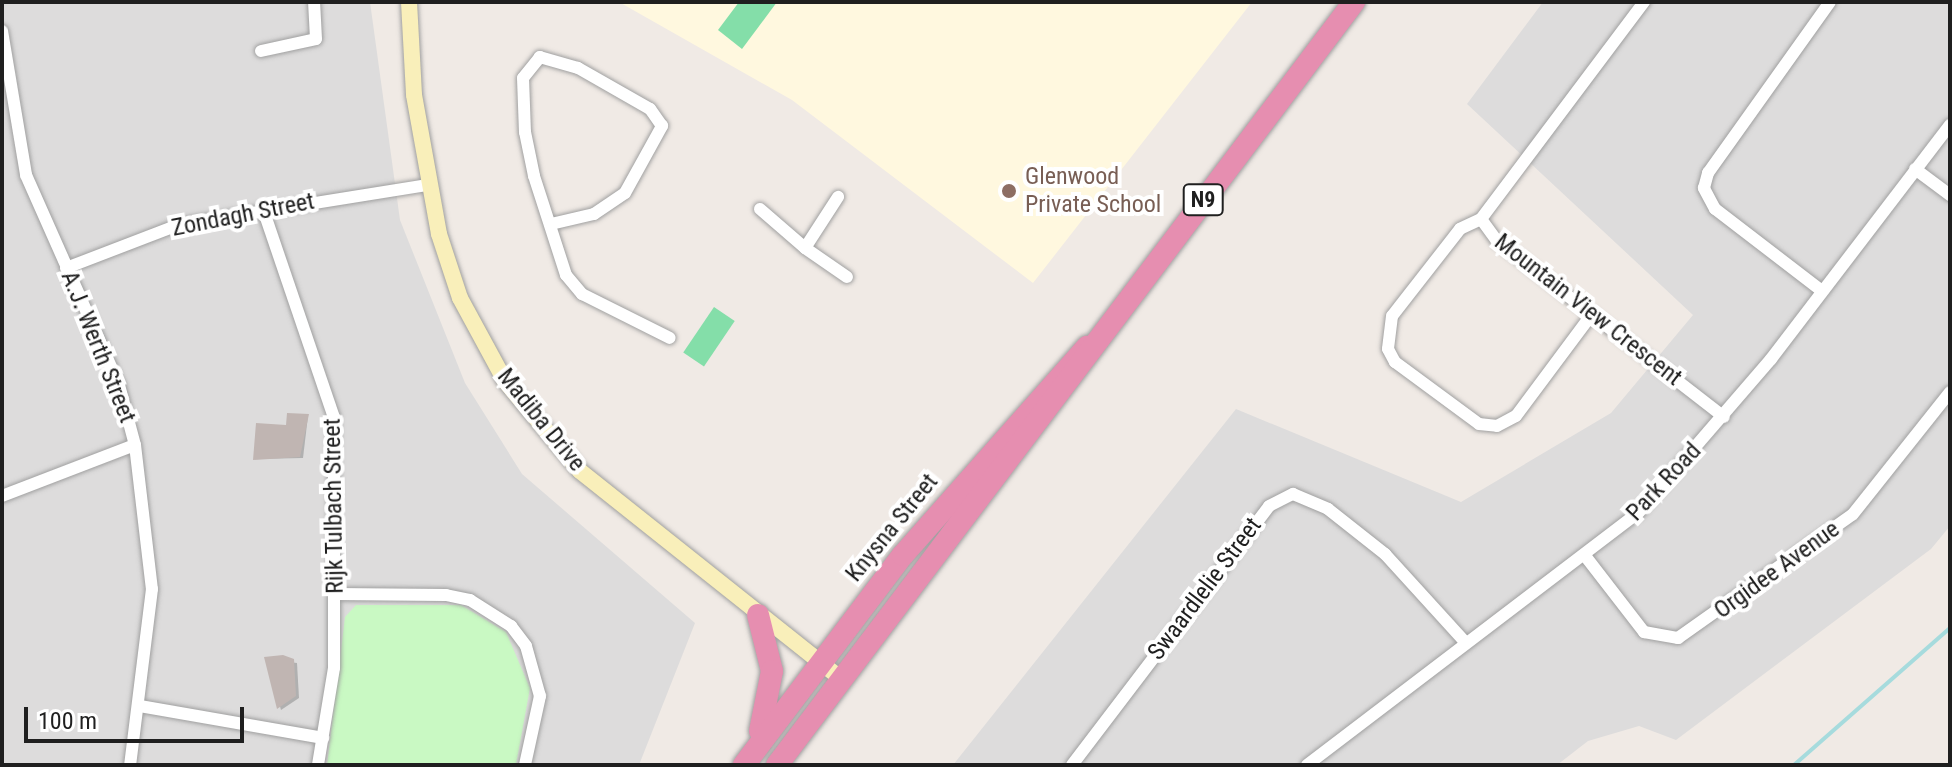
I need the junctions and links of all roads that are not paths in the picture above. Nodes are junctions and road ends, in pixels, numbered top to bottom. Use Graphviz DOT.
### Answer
graph roads {
  1 [pos="314,2"];
  2 [pos="409,2"];
  3 [pos="420,2"];
  4 [pos="1354,2"];
  5 [pos="1644,2"];
  6 [pos="1830,2"];
  7 [pos="410,21"];
  8 [pos="2,31"];
  9 [pos="261,51"];
  10 [pos="1950,125"];
  11 [pos="1915,169"];
  12 [pos="427,185"];
  13 [pos="1950,195"];
  14 [pos="838,197"];
  15 [pos="263,209"];
  16 [pos="760,209"];
  17 [pos="1481,219"];
  18 [pos="551,224"];
  19 [pos="805,248"];
  20 [pos="66,268"];
  21 [pos="847,277"];
  22 [pos="1822,291"];
  23 [pos="1592,314"];
  24 [pos="670,338"];
  25 [pos="1097,338"];
  26 [pos="1950,392"];
  27 [pos="1724,417"];
  28 [pos="135,445"];
  29 [pos="2,496"];
  30 [pos="1586,557"];
  31 [pos="336,594"];
  32 [pos="758,615"];
  33 [pos="1466,643"];
  34 [pos="818,662"];
  35 [pos="843,680"];
  36 [pos="140,706"];
  37 [pos="323,738"];
  38 [pos="749,758"];
  39 [pos="130,765"];
  40 [pos="318,765"];
  41 [pos="525,765"];
  42 [pos="777,765"];
  43 [pos="1072,765"];
  44 [pos="1307,765"];
  1 -- 9 [label="street"];
  2 -- 7 [label="street, Madiba Drive"];
  3 -- 7 [label="street"];
  4 -- 25 [label="highway, Knysna Street / N9"];
  5 -- 17 [label="street, Mountain View Crescent"];
  6 -- 22 [label="street"];
  7 -- 12 [label="street, Madiba Drive"];
  8 -- 20 [label="street, A.J. Werth Street"];
  10 -- 11 [label="street, Park Road"];
  11 -- 13 [label="street"];
  11 -- 22 [label="street, Park Road"];
  12 -- 15 [label="street, Zondagh Street"];
  12 -- 32 [label="street, Madiba Drive"];
  14 -- 19 [label="street"];
  15 -- 20 [label="street, Zondagh Street"];
  15 -- 31 [label="street, Rijk Tulbach Street"];
  16 -- 19 [label="street"];
  17 -- 23 [label="street, Mountain View Crescent"];
  17 -- 23 [label="street"];
  18 -- 18 [label="street"];
  18 -- 24 [label="street"];
  19 -- 21 [label="street"];
  20 -- 28 [label="street, A.J. Werth Street"];
  22 -- 27 [label="street, Park Road"];
  23 -- 27 [label="street, Mountain View Crescent"];
  25 -- 34 [label="highway, Knysna Street / N9"];
  25 -- 35 [label="highway, Knysna Street / N9"];
  26 -- 30 [label="street, Orgidee Avenue"];
  27 -- 30 [label="street, Park Road"];
  28 -- 29 [label="street"];
  28 -- 36 [label="street, A.J. Werth Street"];
  30 -- 33 [label="street, Park Road"];
  31 -- 37 [label="street, Rijk Tulbach Street"];
  31 -- 41 [label="street"];
  32 -- 34 [label="street, Madiba Drive"];
  32 -- 38 [label="highway"];
  33 -- 43 [label="street, Swaardlelie Street"];
  33 -- 44 [label="street, Park Road"];
  34 -- 35 [label="street, Madiba Drive"];
  34 -- 38 [label="highway, Knysna Street / N9"];
  35 -- 42 [label="highway, Knysna Street / N9"];
  36 -- 37 [label="street"];
  36 -- 39 [label="street, A.J. Werth Street"];
  37 -- 40 [label="street, Rijk Tulbach Street"];
}
